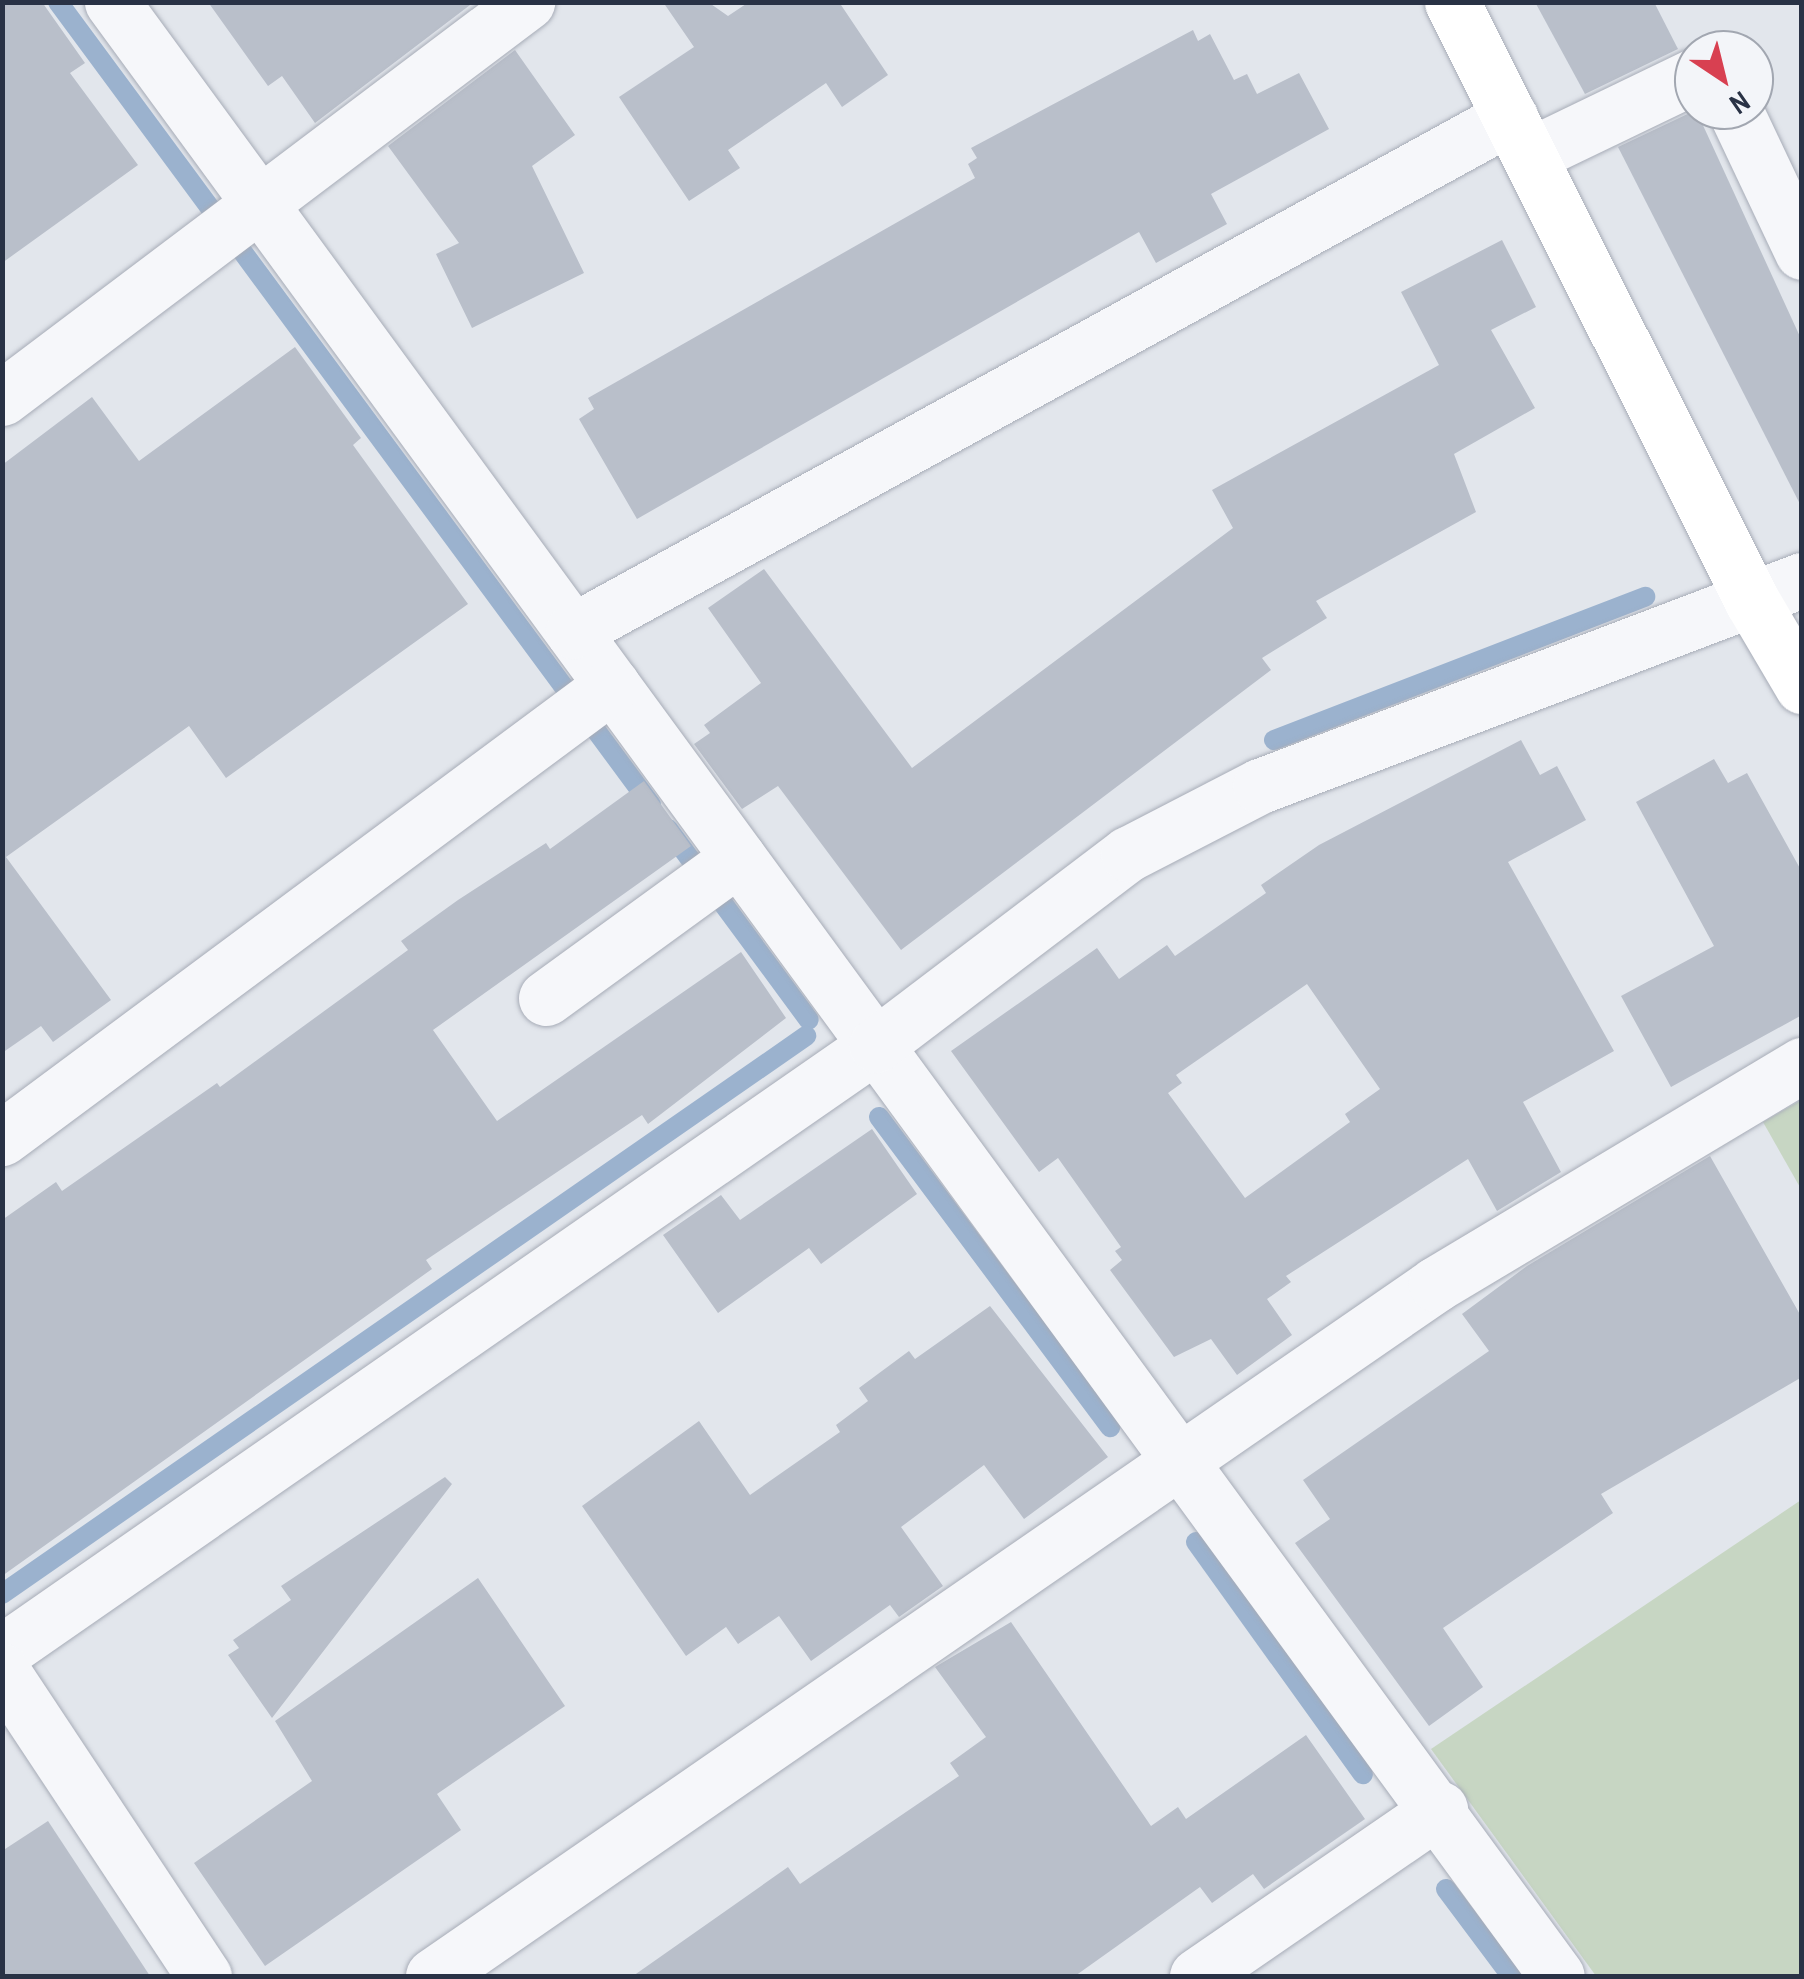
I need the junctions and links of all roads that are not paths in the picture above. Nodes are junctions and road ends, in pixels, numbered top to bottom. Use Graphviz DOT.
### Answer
graph roads {
  1 [pos="112,2"];
  2 [pos="528,2"];
  3 [pos="1452,2"];
  4 [pos="1674,83"];
  5 [pos="1744,130"];
  6 [pos="1520,136"];
  7 [pos="236,222"];
  8 [pos="1802,252"];
  9 [pos="2,398"];
  10 [pos="1802,580"];
  11 [pos="1752,601"];
  12 [pos="573,631"];
  13 [pos="1802,686"];
  14 [pos="591,701"];
  15 [pos="719,873"];
  16 [pos="546,998"];
  17 [pos="876,1045"];
  18 [pos="1802,1065"];
  19 [pos="2,1138"];
  20 [pos="1182,1464"];
  21 [pos="2,1652"];
  22 [pos="2,1672"];
  23 [pos="1440,1809"];
  24 [pos="196,1973"];
  25 [pos="432,1976"];
  26 [pos="1197,1976"];
  27 [pos="1558,1976"];
  1 -- 7 [label="street"];
  2 -- 7 [label="street"];
  3 -- 6 [label="street"];
  4 -- 6 [label="street"];
  5 -- 8 [label="street"];
  6 -- 11 [label="street"];
  6 -- 12 [label="street"];
  7 -- 9 [label="street"];
  7 -- 12 [label="street"];
  10 -- 11 [label="street"];
  11 -- 13 [label="street"];
  11 -- 17 [label="street"];
  12 -- 14 [label="street"];
  14 -- 15 [label="street"];
  14 -- 19 [label="street"];
  15 -- 16 [label="street"];
  15 -- 17 [label="street"];
  17 -- 20 [label="street"];
  17 -- 21 [label="street"];
  18 -- 20 [label="street"];
  20 -- 23 [label="street"];
  20 -- 25 [label="street"];
  22 -- 24 [label="street"];
  23 -- 26 [label="street"];
  23 -- 27 [label="street"];
}
